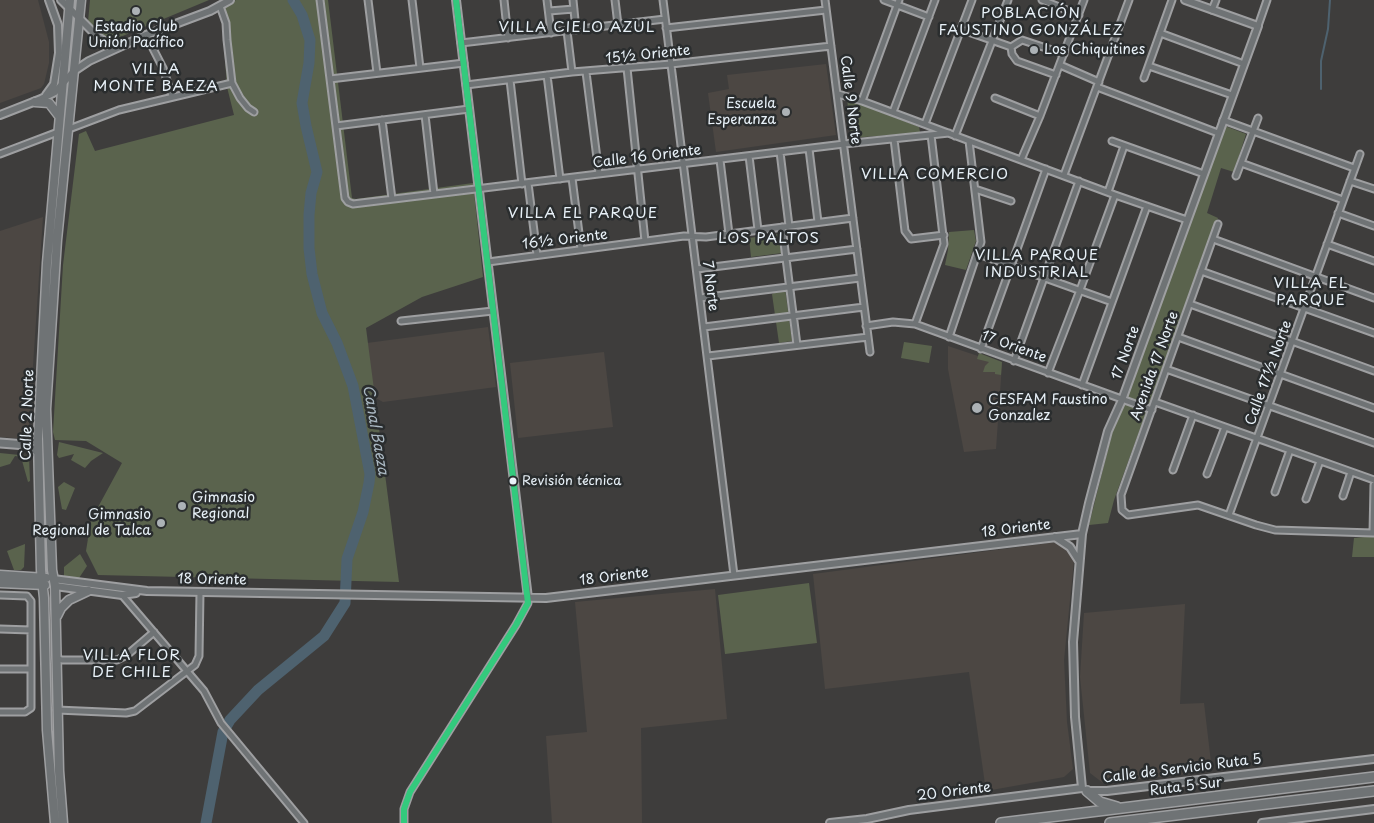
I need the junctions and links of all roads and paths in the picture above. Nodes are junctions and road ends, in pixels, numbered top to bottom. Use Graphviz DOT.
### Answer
graph roads {
  1 [pos="49,0"];
  2 [pos="61,0"];
  3 [pos="81,0"];
  4 [pos="230,0"];
  5 [pos="320,0"];
  6 [pos="368,0"];
  7 [pos="412,0"];
  8 [pos="456,0"];
  9 [pos="504,0"];
  10 [pos="547,0"];
  11 [pos="573,0"];
  12 [pos="615,0"];
  13 [pos="663,0"];
  14 [pos="825,0"];
  15 [pos="884,0"];
  16 [pos="935,0"];
  17 [pos="972,0"];
  18 [pos="1008,0"];
  19 [pos="1042,0"];
  20 [pos="1084,0"];
  21 [pos="1129,0"];
  22 [pos="1172,0"];
  23 [pos="1185,0"];
  24 [pos="1216,0"];
  25 [pos="1267,0"];
  26 [pos="898,2"];
  27 [pos="70,4"];
  28 [pos="220,6"];
  29 [pos="574,8"];
  30 [pos="826,10"];
  31 [pos="1212,10"];
  32 [pos="549,11"];
  33 [pos="1079,15"];
  34 [pos="929,17"];
  35 [pos="79,18"];
  36 [pos="665,19"];
  37 [pos="618,25"];
  38 [pos="1258,26"];
  39 [pos="666,28"];
  40 [pos="960,29"];
  41 [pos="576,30"];
  42 [pos="567,31"];
  43 [pos="551,32"];
  44 [pos="1160,33"];
  45 [pos="146,35"];
  46 [pos="508,38"];
  47 [pos="992,41"];
  48 [pos="130,42"];
  49 [pos="461,43"];
  50 [pos="831,46"];
  51 [pos="1010,47"];
  52 [pos="1064,54"];
  53 [pos="464,63"];
  54 [pos="670,64"];
  55 [pos="1244,64"];
  56 [pos="1060,65"];
  57 [pos="1149,66"];
  58 [pos="420,68"];
  59 [pos="626,68"];
  60 [pos="74,71"];
  61 [pos="572,72"];
  62 [pos="586,72"];
  63 [pos="377,73"];
  64 [pos="547,75"];
  65 [pos="1056,75"];
  66 [pos="1144,78"];
  67 [pos="330,79"];
  68 [pos="510,80"];
  69 [pos="229,83"];
  70 [pos="1098,84"];
  71 [pos="466,85"];
  72 [pos="62,86"];
  73 [pos="838,94"];
  74 [pos="1232,95"];
  75 [pos="172,96"];
  76 [pos="995,98"];
  77 [pos="38,100"];
  78 [pos="862,101"];
  79 [pos="469,109"];
  80 [pos="254,112"];
  81 [pos="893,112"];
  82 [pos="0,115"];
  83 [pos="424,115"];
  84 [pos="60,116"];
  85 [pos="1040,116"];
  86 [pos="1258,118"];
  87 [pos="382,120"];
  88 [pos="1223,120"];
  89 [pos="925,124"];
  90 [pos="336,126"];
  91 [pos="69,129"];
  92 [pos="1253,131"];
  93 [pos="58,132"];
  94 [pos="949,133"];
  95 [pos="1218,134"];
  96 [pos="931,135"];
  97 [pos="955,136"];
  98 [pos="894,139"];
  99 [pos="969,140"];
  100 [pos="1112,141"];
  101 [pos="844,144"];
  102 [pos="1124,146"];
  103 [pos="809,149"];
  104 [pos="780,152"];
  105 [pos="0,154"];
  106 [pos="1360,154"];
  107 [pos="749,156"];
  108 [pos="720,160"];
  109 [pos="1022,160"];
  110 [pos="1241,163"];
  111 [pos="683,164"];
  112 [pos="1354,168"];
  113 [pos="1046,169"];
  114 [pos="638,170"];
  115 [pos="599,174"];
  116 [pos="1204,174"];
  117 [pos="1064,175"];
  118 [pos="1236,176"];
  119 [pos="572,178"];
  120 [pos="560,179"];
  121 [pos="1079,181"];
  122 [pos="1350,181"];
  123 [pos="525,183"];
  124 [pos="479,188"];
  125 [pos="975,189"];
  126 [pos="1374,190"];
  127 [pos="1108,192"];
  128 [pos="434,194"];
  129 [pos="1115,195"];
  130 [pos="392,199"];
  131 [pos="1343,200"];
  132 [pos="1011,201"];
  133 [pos="1147,206"];
  134 [pos="1338,213"];
  135 [pos="853,218"];
  136 [pos="1187,220"];
  137 [pos="818,222"];
  138 [pos="1218,224"];
  139 [pos="790,226"];
  140 [pos="1374,226"];
  141 [pos="782,227"];
  142 [pos="758,230"];
  143 [pos="729,234"];
  144 [pos="944,235"];
  145 [pos="693,236"];
  146 [pos="1213,240"];
  147 [pos="645,241"];
  148 [pos="1327,244"];
  149 [pos="581,249"];
  150 [pos="857,249"];
  151 [pos="978,254"];
  152 [pos="537,255"];
  153 [pos="786,258"];
  154 [pos="1374,261"];
  155 [pos="488,262"];
  156 [pos="1012,266"];
  157 [pos="697,269"];
  158 [pos="1201,271"];
  159 [pos="1315,277"];
  160 [pos="860,278"];
  161 [pos="1044,278"];
  162 [pos="790,287"];
  163 [pos="1080,290"];
  164 [pos="700,298"];
  165 [pos="1374,298"];
  166 [pos="1112,302"];
  167 [pos="1190,304"];
  168 [pos="864,307"];
  169 [pos="1304,308"];
  170 [pos="493,310"];
  171 [pos="793,316"];
  172 [pos="401,321"];
  173 [pos="915,324"];
  174 [pos="866,326"];
  175 [pos="704,327"];
  176 [pos="1374,333"];
  177 [pos="868,337"];
  178 [pos="949,337"];
  179 [pos="1178,337"];
  180 [pos="1292,341"];
  181 [pos="797,345"];
  182 [pos="982,349"];
  183 [pos="870,352"];
  184 [pos="708,356"];
  185 [pos="1014,361"];
  186 [pos="1166,369"];
  187 [pos="1374,371"];
  188 [pos="1048,373"];
  189 [pos="1280,374"];
  190 [pos="1082,385"];
  191 [pos="1122,400"];
  192 [pos="1155,402"];
  193 [pos="1268,406"];
  194 [pos="1374,408"];
  195 [pos="1152,410"];
  196 [pos="1193,415"];
  197 [pos="1225,427"];
  198 [pos="1257,438"];
  199 [pos="0,443"];
  200 [pos="1374,443"];
  201 [pos="1290,450"];
  202 [pos="38,452"];
  203 [pos="1320,461"];
  204 [pos="1173,470"];
  205 [pos="1350,472"];
  206 [pos="1207,474"];
  207 [pos="1374,480"];
  208 [pos="1374,485"];
  209 [pos="1275,492"];
  210 [pos="1343,496"];
  211 [pos="1306,499"];
  212 [pos="1229,515"];
  213 [pos="1082,534"];
  214 [pos="1054,536"];
  215 [pos="1079,561"];
  216 [pos="0,575"];
  217 [pos="734,575"];
  218 [pos="42,580"];
  219 [pos="0,583"];
  220 [pos="54,583"];
  221 [pos="88,590"];
  222 [pos="147,592"];
  223 [pos="200,592"];
  224 [pos="122,594"];
  225 [pos="0,595"];
  226 [pos="528,598"];
  227 [pos="56,618"];
  228 [pos="0,629"];
  229 [pos="31,630"];
  230 [pos="154,632"];
  231 [pos="56,658"];
  232 [pos="0,669"];
  233 [pos="31,669"];
  234 [pos="187,672"];
  235 [pos="57,710"];
  236 [pos="0,712"];
  237 [pos="1374,759"];
  238 [pos="1374,777"];
  239 [pos="1085,790"];
  240 [pos="1374,791"];
  241 [pos="1122,808"];
  242 [pos="1374,809"];
  243 [pos="55,823"];
  244 [pos="64,823"];
  245 [pos="304,823"];
  246 [pos="404,823"];
  247 [pos="830,823"];
  248 [pos="1001,823"];
  249 [pos="1110,823"];
  250 [pos="1262,823"];
  1 -- 77 [label="street"];
  2 -- 27 [label="street"];
  3 -- 35 [label="main road, Calle 2 Norte"];
  4 -- 28 [label="street"];
  5 -- 67 [label="street"];
  6 -- 63 [label="street"];
  7 -- 58 [label="street"];
  8 -- 49 [label="street"];
  9 -- 46 [label="street"];
  10 -- 32 [label="street"];
  11 -- 29 [label="street"];
  12 -- 37 [label="street"];
  13 -- 36 [label="street, 7 Norte"];
  14 -- 30 [label="street, Calle 9 Norte"];
  15 -- 26 [label="street"];
  16 -- 34 [label="street"];
  17 -- 40 [label="street"];
  18 -- 47 [label="street"];
  19 -- 33 [label="street"];
  20 -- 33 [label="street"];
  21 -- 70 [label="street"];
  22 -- 44 [label="street"];
  23 -- 31 [label="street"];
  24 -- 31 [label="street"];
  25 -- 38 [label="street, 17 Norte"];
  26 -- 34 [label="street"];
  26 -- 78 [label="street"];
  27 -- 35 [label="street"];
  27 -- 72 [label="main road, Calle 2 Norte"];
  28 -- 45 [label="street"];
  28 -- 69 [label="street"];
  29 -- 32 [label="street"];
  29 -- 41 [label="street"];
  30 -- 39 [label="street"];
  30 -- 50 [label="street, Calle 9 Norte"];
  31 -- 38 [label="street"];
  32 -- 43 [label="street"];
  33 -- 52 [label="street"];
  34 -- 81 [label="street"];
  35 -- 48 [label="street"];
  35 -- 60 [label="main road, Calle 2 Norte"];
  36 -- 37 [label="street"];
  36 -- 39 [label="street, 7 Norte"];
  37 -- 41 [label="street"];
  38 -- 55 [label="street, 17 Norte"];
  39 -- 54 [label="street, 7 Norte"];
  40 -- 47 [label="street"];
  40 -- 89 [label="street"];
  41 -- 42 [label="street"];
  42 -- 43 [label="street"];
  42 -- 61 [label="street"];
  43 -- 46 [label="street"];
  44 -- 55 [label="street"];
  44 -- 57 [label="street"];
  45 -- 48 [label="street"];
  45 -- 75 [label="street"];
  46 -- 49 [label="street"];
  47 -- 51 [label="street"];
  47 -- 97 [label="street"];
  48 -- 60 [label="street"];
  49 -- 53 [label="street"];
  50 -- 54 [label="street, 15½ Oriente"];
  50 -- 73 [label="street, Calle 9 Norte"];
  51 -- 52 [label="street"];
  51 -- 65 [label="street"];
  52 -- 56 [label="street"];
  53 -- 58 [label="street"];
  53 -- 71 [label="street"];
  54 -- 59 [label="street, 15½ Oriente"];
  54 -- 111 [label="street, 7 Norte"];
  55 -- 74 [label="street, 17 Norte"];
  56 -- 65 [label="street"];
  56 -- 70 [label="street"];
  57 -- 66 [label="street"];
  57 -- 74 [label="street"];
  58 -- 63 [label="street"];
  59 -- 62 [label="street, 15½ Oriente"];
  59 -- 114 [label="street"];
  60 -- 72 [label="street"];
  60 -- 91 [label="main road, Calle 2 Norte"];
  61 -- 62 [label="street, 15½ Oriente"];
  61 -- 64 [label="street, 15½ Oriente"];
  62 -- 115 [label="street"];
  63 -- 67 [label="street"];
  64 -- 68 [label="street, 15½ Oriente"];
  64 -- 120 [label="street"];
  65 -- 85 [label="street"];
  67 -- 90 [label="street"];
  68 -- 71 [label="street, 15½ Oriente"];
  68 -- 123 [label="street"];
  69 -- 75 [label="street"];
  69 -- 80 [label="street"];
  70 -- 95 [label="street"];
  70 -- 117 [label="street"];
  71 -- 79 [label="street"];
  72 -- 77 [label="street"];
  72 -- 84 [label="main road, Calle 2 Norte"];
  73 -- 78 [label="street"];
  73 -- 101 [label="street, Calle 9 Norte"];
  74 -- 88 [label="street, 17 Norte"];
  75 -- 91 [label="street"];
  76 -- 85 [label="street"];
  77 -- 82 [label="street"];
  77 -- 84 [label="main road"];
  78 -- 81 [label="street"];
  79 -- 83 [label="street"];
  79 -- 124 [label="street"];
  81 -- 89 [label="street"];
  83 -- 87 [label="street"];
  83 -- 128 [label="street"];
  84 -- 93 [label="main road, Calle 2 Norte"];
  85 -- 109 [label="street"];
  86 -- 92 [label="street"];
  87 -- 90 [label="street"];
  87 -- 130 [label="street"];
  88 -- 92 [label="street"];
  88 -- 95 [label="street, 17 Norte"];
  89 -- 94 [label="street"];
  90 -- 130 [label="street, Calle 16 Oriente"];
  91 -- 220 [label="main road, Calle 2 Norte"];
  92 -- 110 [label="street"];
  92 -- 112 [label="street"];
  93 -- 105 [label="street"];
  93 -- 202 [label="main road, Calle 2 Norte"];
  94 -- 96 [label="street, Calle 16 Oriente"];
  94 -- 97 [label="street"];
  95 -- 116 [label="street, 17 Norte"];
  96 -- 98 [label="street, Calle 16 Oriente"];
  96 -- 144 [label="street"];
  97 -- 99 [label="street"];
  98 -- 101 [label="street, Calle 16 Oriente"];
  98 -- 144 [label="street"];
  99 -- 109 [label="street"];
  99 -- 125 [label="street"];
  100 -- 102 [label="street"];
  101 -- 103 [label="street, Calle 16 Oriente"];
  101 -- 135 [label="street, Calle 9 Norte"];
  102 -- 116 [label="street"];
  102 -- 127 [label="street"];
  103 -- 104 [label="street, Calle 16 Oriente"];
  103 -- 137 [label="street"];
  104 -- 107 [label="street, Calle 16 Oriente"];
  104 -- 139 [label="street"];
  106 -- 112 [label="street, Calle 17½ Norte"];
  107 -- 108 [label="street, Calle 16 Oriente"];
  107 -- 142 [label="street"];
  108 -- 111 [label="street, Calle 16 Oriente"];
  108 -- 143 [label="street"];
  109 -- 113 [label="street"];
  110 -- 118 [label="street"];
  110 -- 131 [label="street"];
  111 -- 114 [label="street, Calle 16 Oriente"];
  111 -- 145 [label="street, 7 Norte"];
  112 -- 122 [label="street, Calle 17½ Norte"];
  113 -- 117 [label="street"];
  113 -- 156 [label="street"];
  114 -- 115 [label="street, Calle 16 Oriente"];
  114 -- 147 [label="street"];
  115 -- 119 [label="street, Calle 16 Oriente"];
  116 -- 136 [label="street, 17 Norte"];
  117 -- 121 [label="street"];
  119 -- 120 [label="street, Calle 16 Oriente"];
  119 -- 149 [label="street"];
  120 -- 123 [label="street, Calle 16 Oriente"];
  121 -- 127 [label="street"];
  121 -- 161 [label="street"];
  122 -- 126 [label="street"];
  122 -- 131 [label="street, Calle 17½ Norte"];
  123 -- 124 [label="street, Calle 16 Oriente"];
  123 -- 152 [label="street"];
  124 -- 128 [label="street, Calle 16 Oriente"];
  124 -- 155 [label="street"];
  125 -- 132 [label="street"];
  125 -- 151 [label="street"];
  127 -- 129 [label="street"];
  128 -- 130 [label="street, Calle 16 Oriente"];
  129 -- 133 [label="street"];
  129 -- 163 [label="street"];
  131 -- 134 [label="street, Calle 17½ Norte"];
  133 -- 136 [label="street"];
  133 -- 166 [label="street"];
  134 -- 140 [label="street"];
  134 -- 148 [label="street, Calle 17½ Norte"];
  135 -- 137 [label="street, 16½ Oriente"];
  135 -- 150 [label="street, Calle 9 Norte"];
  136 -- 191 [label="street, 17 Norte"];
  137 -- 139 [label="street, 16½ Oriente"];
  138 -- 146 [label="street, Avenida 17 Norte"];
  139 -- 141 [label="street, 16½ Oriente"];
  141 -- 142 [label="street, 16½ Oriente"];
  141 -- 153 [label="street"];
  142 -- 143 [label="street, 16½ Oriente"];
  143 -- 145 [label="street, 16½ Oriente"];
  144 -- 173 [label="street"];
  145 -- 147 [label="street, 16½ Oriente"];
  145 -- 157 [label="street, 7 Norte"];
  146 -- 158 [label="street, Avenida 17 Norte"];
  146 -- 159 [label="street"];
  147 -- 149 [label="street, 16½ Oriente"];
  148 -- 154 [label="street"];
  148 -- 159 [label="street, Calle 17½ Norte"];
  149 -- 152 [label="street, 16½ Oriente"];
  150 -- 153 [label="street"];
  150 -- 160 [label="street, Calle 9 Norte"];
  151 -- 156 [label="street"];
  151 -- 178 [label="street"];
  152 -- 155 [label="street, 16½ Oriente"];
  153 -- 157 [label="street"];
  153 -- 162 [label="street"];
  155 -- 170 [label="street"];
  156 -- 161 [label="street"];
  156 -- 182 [label="street"];
  157 -- 164 [label="street, 7 Norte"];
  158 -- 167 [label="street, Avenida 17 Norte"];
  158 -- 169 [label="street"];
  159 -- 165 [label="street"];
  159 -- 169 [label="street, Calle 17½ Norte"];
  160 -- 162 [label="street"];
  160 -- 168 [label="street, Calle 9 Norte"];
  161 -- 163 [label="street"];
  161 -- 185 [label="street"];
  162 -- 164 [label="street"];
  162 -- 171 [label="street"];
  163 -- 166 [label="street"];
  163 -- 188 [label="street"];
  164 -- 175 [label="street, 7 Norte"];
  166 -- 190 [label="street"];
  167 -- 179 [label="street, Avenida 17 Norte"];
  167 -- 180 [label="street"];
  168 -- 171 [label="street"];
  168 -- 174 [label="street, Calle 9 Norte"];
  169 -- 176 [label="street"];
  169 -- 180 [label="street, Calle 17½ Norte"];
  170 -- 172 [label="street"];
  170 -- 226 [label="street"];
  171 -- 175 [label="street"];
  171 -- 181 [label="street"];
  173 -- 174 [label="street, 17 Oriente"];
  173 -- 178 [label="street, 17 Oriente"];
  174 -- 177 [label="street, Calle 9 Norte"];
  175 -- 184 [label="street, 7 Norte"];
  177 -- 181 [label="street"];
  177 -- 183 [label="street, Calle 9 Norte"];
  178 -- 182 [label="street, 17 Oriente"];
  179 -- 186 [label="street, Avenida 17 Norte"];
  179 -- 189 [label="street"];
  180 -- 187 [label="street"];
  180 -- 189 [label="street, Calle 17½ Norte"];
  181 -- 184 [label="street"];
  182 -- 185 [label="street, 17 Oriente"];
  184 -- 217 [label="street, 7 Norte"];
  185 -- 188 [label="street, 17 Oriente"];
  186 -- 192 [label="street, Avenida 17 Norte"];
  186 -- 193 [label="street"];
  188 -- 190 [label="street, 17 Oriente"];
  189 -- 193 [label="street, Calle 17½ Norte"];
  189 -- 194 [label="street"];
  190 -- 191 [label="street, 17 Oriente"];
  191 -- 195 [label="street, 17 Oriente"];
  191 -- 213 [label="street, 17 Norte"];
  192 -- 195 [label="street, Avenida 17 Norte"];
  192 -- 196 [label="street"];
  193 -- 198 [label="street, Calle 17½ Norte"];
  193 -- 200 [label="street"];
  195 -- 212 [label="street, Avenida 17 Norte"];
  196 -- 197 [label="street"];
  196 -- 204 [label="street"];
  197 -- 198 [label="street"];
  197 -- 206 [label="street"];
  198 -- 201 [label="street"];
  198 -- 212 [label="street, Calle 17½ Norte"];
  199 -- 202 [label="main road"];
  201 -- 203 [label="street"];
  201 -- 209 [label="street"];
  202 -- 218 [label="main road, Calle 2 Norte"];
  203 -- 205 [label="street"];
  203 -- 211 [label="street"];
  205 -- 207 [label="street"];
  205 -- 210 [label="street"];
  208 -- 212 [label="street"];
  213 -- 214 [label="street, 18 Oriente"];
  213 -- 215 [label="street, 17 Norte"];
  214 -- 215 [label="street"];
  214 -- 217 [label="street, 18 Oriente"];
  215 -- 239 [label="street, 17 Norte"];
  216 -- 218 [label="main road, 18 Oriente"];
  217 -- 226 [label="street, 18 Oriente"];
  218 -- 219 [label="main road, 18 Oriente"];
  218 -- 220 [label="main road, 18 Oriente"];
  218 -- 243 [label="main road, Calle 2 Norte"];
  220 -- 221 [label="street, 18 Oriente"];
  220 -- 222 [label="street, 18 Oriente"];
  220 -- 227 [label="main road, Calle 2 Norte"];
  221 -- 224 [label="street, 18 Oriente"];
  221 -- 227 [label="main road"];
  222 -- 223 [label="street, 18 Oriente"];
  222 -- 224 [label="street, 18 Oriente"];
  223 -- 226 [label="street, 18 Oriente"];
  223 -- 234 [label="street"];
  224 -- 230 [label="street"];
  225 -- 229 [label="street"];
  226 -- 246 [label="street"];
  227 -- 231 [label="main road, Calle 2 Norte"];
  228 -- 229 [label="street"];
  229 -- 233 [label="street"];
  230 -- 231 [label="street"];
  230 -- 234 [label="street"];
  231 -- 235 [label="main road, Calle 2 Norte"];
  232 -- 233 [label="street"];
  233 -- 236 [label="street"];
  234 -- 235 [label="street"];
  234 -- 245 [label="street"];
  235 -- 244 [label="main road, Calle 2 Norte"];
  237 -- 239 [label="street, Calle de Servicio Ruta 5"];
  238 -- 241 [label="highway, Ruta 5 Sur"];
  239 -- 241 [label="highway"];
  239 -- 247 [label="street, 20 Oriente"];
  240 -- 249 [label="highway, Ruta 5 Sur"];
  241 -- 248 [label="highway, Ruta 5 Sur"];
  242 -- 250 [label="street"];
}
